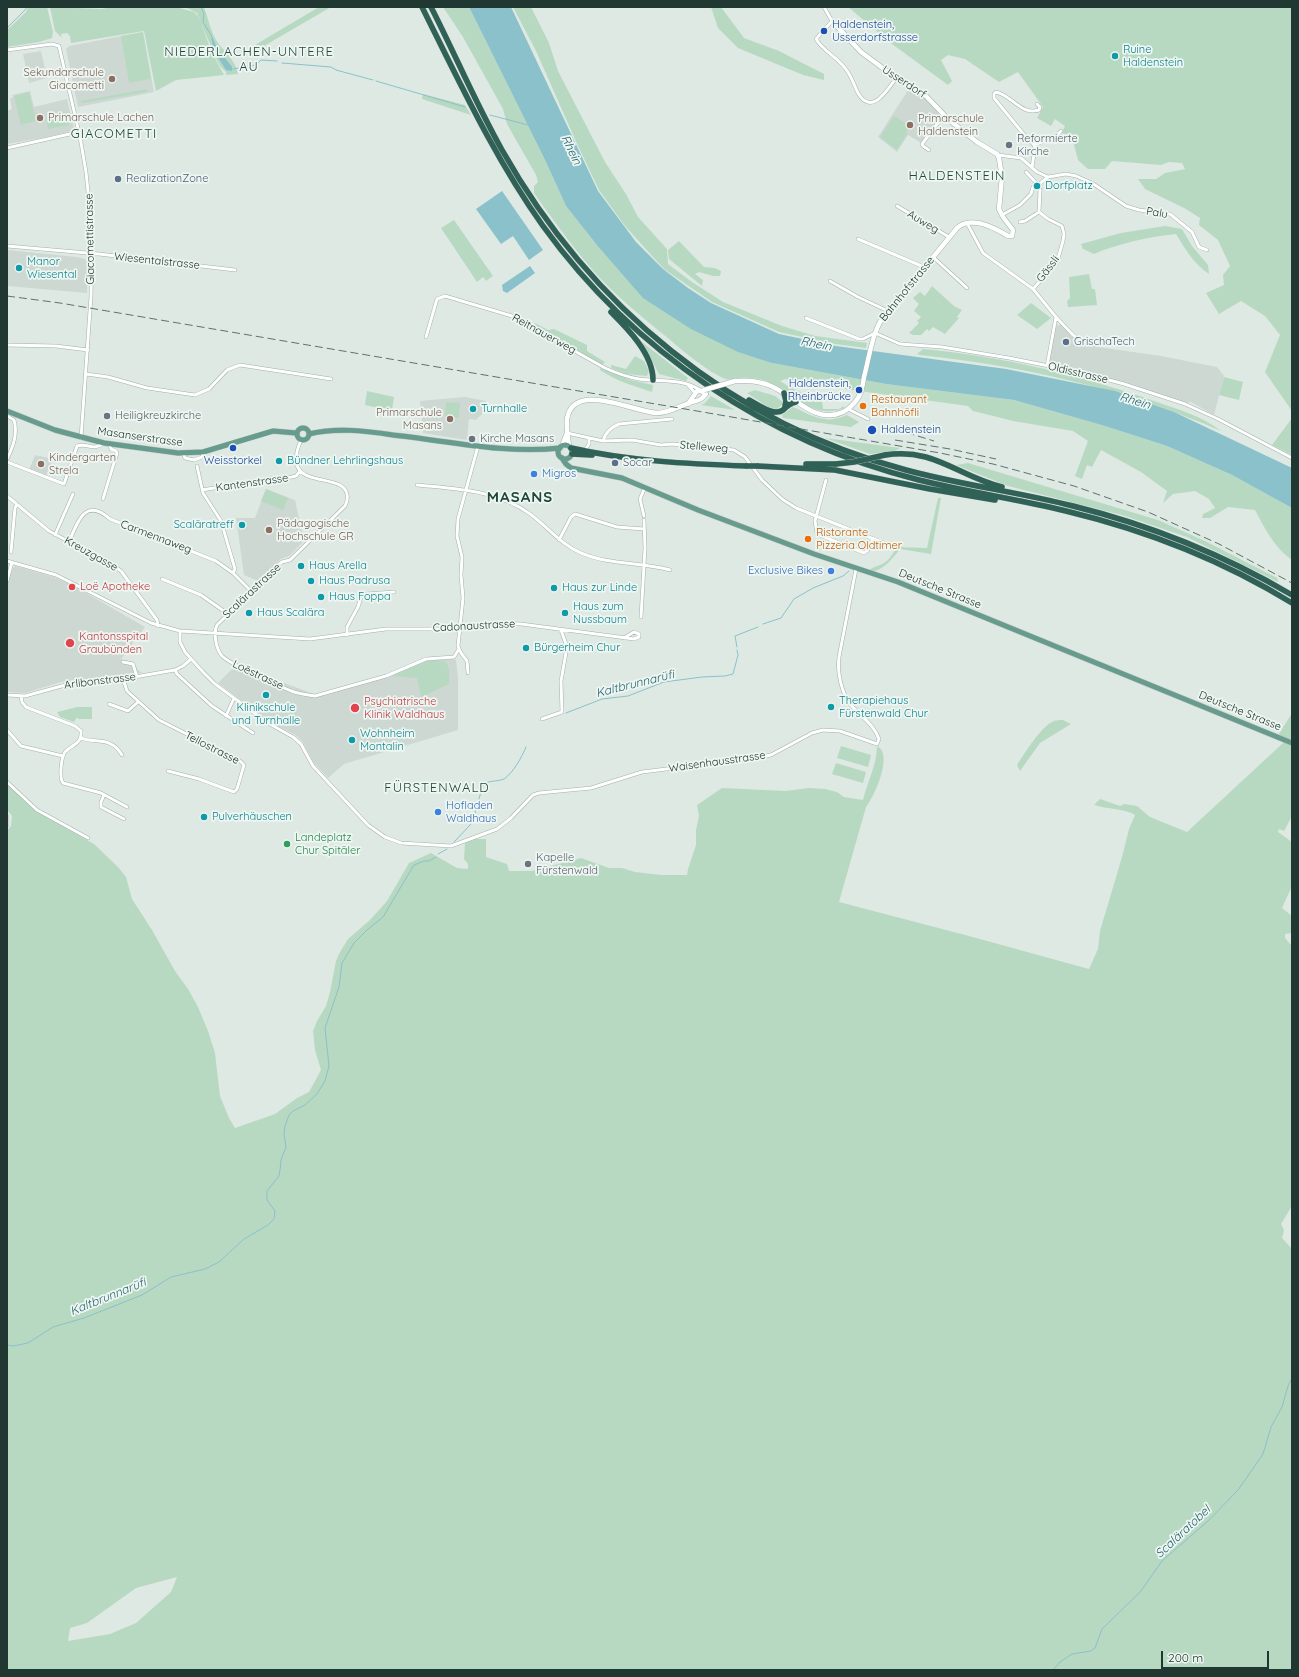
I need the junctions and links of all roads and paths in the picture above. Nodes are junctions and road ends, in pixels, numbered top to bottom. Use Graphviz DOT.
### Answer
graph roads {
  1 [pos="422,7"];
  2 [pos="431,7"];
  3 [pos="824,7"];
  4 [pos="832,21"];
  5 [pos="7,50"];
  6 [pos="897,78"];
  7 [pos="1037,104"];
  8 [pos="944,115"];
  9 [pos="1061,131"];
  10 [pos="79,132"];
  11 [pos="1034,145"];
  12 [pos="7,148"];
  13 [pos="929,150"];
  14 [pos="998,155"];
  15 [pos="1032,167"];
  16 [pos="1026,172"];
  17 [pos="1048,177"];
  18 [pos="1038,185"];
  19 [pos="897,206"];
  20 [pos="1039,212"];
  21 [pos="1002,215"];
  22 [pos="967,222"];
  23 [pos="1020,222"];
  24 [pos="949,238"];
  25 [pos="858,239"];
  26 [pos="7,246"];
  27 [pos="1207,250"];
  28 [pos="92,254"];
  29 [pos="933,256"];
  30 [pos="924,267"];
  31 [pos="235,270"];
  32 [pos="580,274"];
  33 [pos="830,281"];
  34 [pos="967,288"];
  35 [pos="1033,289"];
  36 [pos="888,311"];
  37 [pos="1056,317"];
  38 [pos="806,318"];
  39 [pos="875,333"];
  40 [pos="426,337"];
  41 [pos="1082,342"];
  42 [pos="7,345"];
  43 [pos="88,350"];
  44 [pos="1047,366"];
  45 [pos="697,370"];
  46 [pos="86,374"];
  47 [pos="332,379"];
  48 [pos="653,380"];
  49 [pos="688,385"];
  50 [pos="703,392"];
  51 [pos="784,393"];
  52 [pos="695,394"];
  53 [pos="699,400"];
  54 [pos="796,402"];
  55 [pos="688,404"];
  56 [pos="785,406"];
  57 [pos="848,409"];
  58 [pos="7,411"];
  59 [pos="7,416"];
  60 [pos="672,419"];
  61 [pos="868,419"];
  62 [pos="296,433"];
  63 [pos="567,433"];
  64 [pos="309,434"];
  65 [pos="81,438"];
  66 [pos="589,438"];
  67 [pos="301,440"];
  68 [pos="603,441"];
  69 [pos="106,444"];
  70 [pos="478,446"];
  71 [pos="561,447"];
  72 [pos="546,450"];
  73 [pos="585,450"];
  74 [pos="570,452"];
  75 [pos="604,454"];
  76 [pos="560,456"];
  77 [pos="1292,458"];
  78 [pos="7,459"];
  79 [pos="7,462"];
  80 [pos="196,466"];
  81 [pos="770,466"];
  82 [pos="575,468"];
  83 [pos="300,471"];
  84 [pos="826,480"];
  85 [pos="417,485"];
  86 [pos="645,487"];
  87 [pos="202,490"];
  88 [pos="465,491"];
  89 [pos="73,494"];
  90 [pos="7,496"];
  91 [pos="1041,498"];
  92 [pos="103,499"];
  93 [pos="17,504"];
  94 [pos="1050,507"];
  95 [pos="644,516"];
  96 [pos="817,516"];
  97 [pos="644,520"];
  98 [pos="644,528"];
  99 [pos="55,535"];
  100 [pos="873,538"];
  101 [pos="560,540"];
  102 [pos="69,542"];
  103 [pos="884,543"];
  104 [pos="11,552"];
  105 [pos="7,561"];
  106 [pos="12,562"];
  107 [pos="644,565"];
  108 [pos="856,569"];
  109 [pos="670,570"];
  110 [pos="233,573"];
  111 [pos="162,579"];
  112 [pos="7,581"];
  113 [pos="251,591"];
  114 [pos="394,592"];
  115 [pos="1292,595"];
  116 [pos="1292,603"];
  117 [pos="228,614"];
  118 [pos="641,617"];
  119 [pos="158,626"];
  120 [pos="460,627"];
  121 [pos="561,630"];
  122 [pos="180,632"];
  123 [pos="215,633"];
  124 [pos="347,635"];
  125 [pos="624,638"];
  126 [pos="459,649"];
  127 [pos="191,659"];
  128 [pos="123,662"];
  129 [pos="175,670"];
  130 [pos="468,673"];
  131 [pos="137,677"];
  132 [pos="123,679"];
  133 [pos="7,695"];
  134 [pos="21,696"];
  135 [pos="234,698"];
  136 [pos="138,702"];
  137 [pos="109,704"];
  138 [pos="226,716"];
  139 [pos="542,719"];
  140 [pos="7,730"];
  141 [pos="253,733"];
  142 [pos="81,738"];
  143 [pos="1292,743"];
  144 [pos="122,755"];
  145 [pos="63,756"];
  146 [pos="168,771"];
  147 [pos="7,782"];
  148 [pos="104,795"];
  149 [pos="127,807"];
  150 [pos="7,817"];
  151 [pos="124,819"];
  152 [pos="7,825"];
  153 [pos="88,838"];
  1 -- 32 [label="highway"];
  2 -- 45 [label="highway"];
  3 -- 4 [label="street"];
  4 -- 6 [label="street, Usserdorf"];
  4 -- 6 [label="street"];
  5 -- 10 [label="street, Giacomettistrasse"];
  6 -- 8 [label="street, Usserdorf"];
  7 -- 11 [label="street"];
  8 -- 13 [label="street"];
  8 -- 14 [label="street, Usserdorf"];
  9 -- 11 [label="street"];
  10 -- 12 [label="street"];
  10 -- 28 [label="street, Giacomettistrasse"];
  11 -- 15 [label="street"];
  14 -- 15 [label="street"];
  14 -- 21 [label="street"];
  15 -- 17 [label="street"];
  16 -- 18 [label="street"];
  17 -- 18 [label="street"];
  17 -- 27 [label="street, Palu"];
  18 -- 20 [label="street"];
  18 -- 21 [label="street"];
  19 -- 24 [label="street, Auweg"];
  20 -- 23 [label="street"];
  20 -- 35 [label="street, Gässli"];
  21 -- 22 [label="street"];
  22 -- 24 [label="street, Bahnhofstrasse"];
  22 -- 35 [label="street"];
  24 -- 29 [label="street, Bahnhofstrasse"];
  25 -- 30 [label="street"];
  26 -- 28 [label="street, Wiesentalstrasse"];
  28 -- 31 [label="street, Wiesentalstrasse"];
  28 -- 43 [label="street, Giacomettistrasse"];
  29 -- 30 [label="street, Bahnhofstrasse"];
  29 -- 34 [label="street"];
  30 -- 36 [label="street, Bahnhofstrasse"];
  32 -- 48 [label="highway"];
  32 -- 94 [label="highway"];
  33 -- 36 [label="street"];
  35 -- 37 [label="street"];
  36 -- 39 [label="street, Bahnhofstrasse"];
  37 -- 41 [label="street"];
  37 -- 44 [label="street"];
  38 -- 39 [label="street"];
  39 -- 44 [label="street, Oldisstrasse"];
  39 -- 57 [label="street, Bahnhofstrasse"];
  40 -- 48 [label="street, Reitnauerweg"];
  42 -- 43 [label="street"];
  43 -- 46 [label="street, Giacomettistrasse"];
  44 -- 77 [label="street, Oldisstrasse"];
  45 -- 56 [label="highway"];
  45 -- 91 [label="highway"];
  46 -- 47 [label="street"];
  46 -- 65 [label="street, Giacomettistrasse"];
  48 -- 49 [label="street, Reitnauerweg"];
  49 -- 50 [label="street, Reitnauerweg"];
  49 -- 52 [label="street"];
  50 -- 51 [label="street, bridge"];
  50 -- 52 [label="street"];
  50 -- 53 [label="street"];
  51 -- 54 [label="street"];
  51 -- 56 [label="highway"];
  52 -- 53 [label="street"];
  52 -- 55 [label="street"];
  53 -- 55 [label="street"];
  54 -- 56 [label="highway"];
  54 -- 57 [label="street"];
  55 -- 63 [label="street"];
  57 -- 61 [label="street"];
  58 -- 65 [label="main road, Masanserstrasse"];
  59 -- 78 [label="street"];
  60 -- 68 [label="street"];
  62 -- 64 [label="main road"];
  62 -- 67 [label="main road"];
  62 -- 69 [label="main road, Masanserstrasse"];
  63 -- 66 [label="street, Stelleweg"];
  63 -- 71 [label="street"];
  63 -- 74 [label="street"];
  64 -- 67 [label="main road"];
  64 -- 70 [label="main road"];
  65 -- 69 [label="main road, Masanserstrasse"];
  66 -- 68 [label="street, Stelleweg"];
  66 -- 73 [label="street"];
  67 -- 83 [label="street"];
  68 -- 96 [label="street, Stelleweg"];
  69 -- 79 [label="street"];
  69 -- 92 [label="street"];
  70 -- 72 [label="main road"];
  70 -- 88 [label="street"];
  71 -- 72 [label="main road"];
  71 -- 74 [label="main road"];
  71 -- 76 [label="main road"];
  72 -- 76 [label="main road"];
  73 -- 74 [label="highway"];
  73 -- 75 [label="highway"];
  74 -- 75 [label="highway"];
  74 -- 76 [label="main road"];
  74 -- 82 [label="main road"];
  75 -- 81 [label="highway, bridge"];
  76 -- 82 [label="main road, Deutsche Strasse"];
  80 -- 87 [label="street"];
  81 -- 91 [label="highway, bridge"];
  81 -- 94 [label="highway"];
  82 -- 86 [label="main road, Deutsche Strasse"];
  83 -- 87 [label="street, Kantenstrasse"];
  83 -- 113 [label="street, Scalärastrasse"];
  84 -- 96 [label="street"];
  85 -- 88 [label="street"];
  86 -- 95 [label="street"];
  86 -- 108 [label="main road, Deutsche Strasse"];
  87 -- 110 [label="street"];
  88 -- 101 [label="street"];
  88 -- 120 [label="street"];
  89 -- 99 [label="street"];
  90 -- 93 [label="street, Kreuzgasse"];
  91 -- 115 [label="highway"];
  93 -- 99 [label="street, Kreuzgasse"];
  93 -- 104 [label="street"];
  94 -- 116 [label="highway"];
  96 -- 100 [label="street, Stelleweg"];
  96 -- 100 [label="street"];
  97 -- 98 [label="street"];
  98 -- 101 [label="street"];
  98 -- 107 [label="street"];
  99 -- 102 [label="street, Kreuzgasse"];
  100 -- 103 [label="street, Stelleweg"];
  101 -- 107 [label="street"];
  102 -- 110 [label="street, Carmennaweg"];
  102 -- 119 [label="street, Kreuzgasse"];
  105 -- 106 [label="street"];
  106 -- 112 [label="street"];
  106 -- 119 [label="street"];
  107 -- 109 [label="street"];
  107 -- 118 [label="street"];
  108 -- 135 [label="street, Waisenhausstrasse"];
  108 -- 143 [label="main road, Deutsche Strasse"];
  110 -- 113 [label="street, Carmennaweg"];
  111 -- 117 [label="street"];
  113 -- 117 [label="street, Scalärastrasse"];
  114 -- 124 [label="street"];
  117 -- 123 [label="street, Scalärastrasse"];
  119 -- 122 [label="street"];
  120 -- 121 [label="street, Cadonaustrasse"];
  120 -- 124 [label="street, Cadonaustrasse"];
  120 -- 126 [label="street"];
  121 -- 125 [label="street, Cadonaustrasse"];
  121 -- 139 [label="street"];
  122 -- 123 [label="street"];
  122 -- 127 [label="street"];
  123 -- 124 [label="street, Cadonaustrasse"];
  123 -- 126 [label="street, Loëstrasse"];
  126 -- 130 [label="street"];
  127 -- 129 [label="street, Arlibonstrasse"];
  127 -- 135 [label="street"];
  128 -- 131 [label="street"];
  129 -- 131 [label="street, Arlibonstrasse"];
  129 -- 138 [label="street"];
  131 -- 132 [label="street, Arlibonstrasse"];
  132 -- 134 [label="street, Arlibonstrasse"];
  132 -- 136 [label="street, Tellostrasse"];
  133 -- 134 [label="street, Arlibonstrasse"];
  134 -- 142 [label="street"];
  135 -- 138 [label="street"];
  136 -- 137 [label="street"];
  136 -- 146 [label="street, Tellostrasse"];
  138 -- 141 [label="street"];
  140 -- 145 [label="street"];
  142 -- 144 [label="street"];
  142 -- 145 [label="street"];
  145 -- 148 [label="street"];
  147 -- 153 [label="street"];
  148 -- 149 [label="street"];
  148 -- 151 [label="street"];
  150 -- 152 [label="street"];
}
